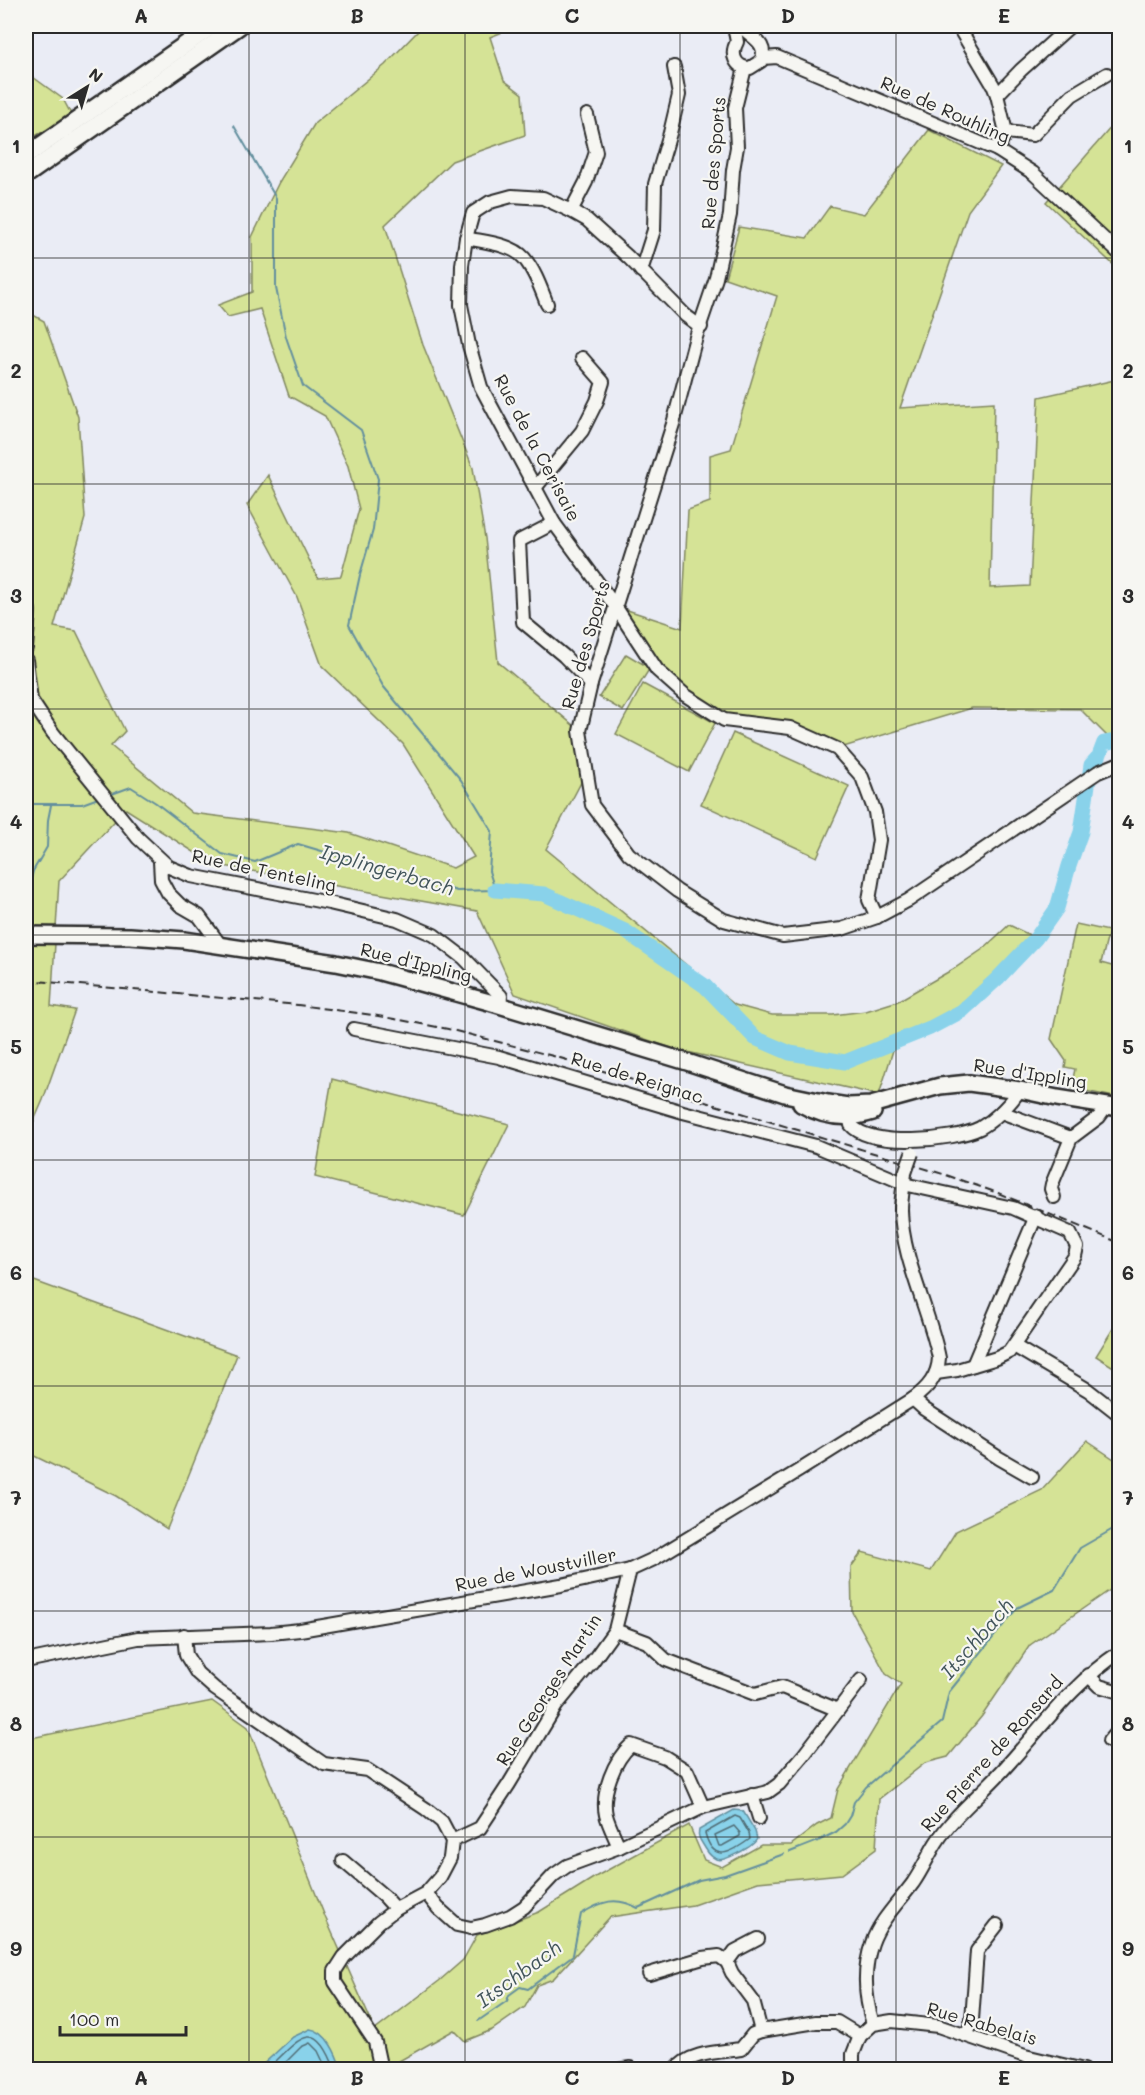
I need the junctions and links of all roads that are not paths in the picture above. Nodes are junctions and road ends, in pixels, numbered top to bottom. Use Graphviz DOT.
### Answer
graph roads {
  1 [pos="212,26"];
  2 [pos="239,26"];
  3 [pos="734,26"];
  4 [pos="741,26"];
  5 [pos="958,26"];
  6 [pos="1070,26"];
  7 [pos="750,37"];
  8 [pos="737,42"];
  9 [pos="763,58"];
  10 [pos="674,67"];
  11 [pos="745,68"];
  12 [pos="1107,74"];
  13 [pos="997,95"];
  14 [pos="587,115"];
  15 [pos="1006,132"];
  16 [pos="997,150"];
  17 [pos="26,156"];
  18 [pos="26,175"];
  19 [pos="571,211"];
  20 [pos="466,238"];
  21 [pos="1119,254"];
  22 [pos="641,271"];
  23 [pos="547,304"];
  24 [pos="700,327"];
  25 [pos="582,358"];
  26 [pos="535,488"];
  27 [pos="554,523"];
  28 [pos="615,606"];
  29 [pos="28,610"];
  30 [pos="26,648"];
  31 [pos="26,660"];
  32 [pos="591,684"];
  33 [pos="1119,763"];
  34 [pos="160,861"];
  35 [pos="877,917"];
  36 [pos="26,935"];
  37 [pos="221,946"];
  38 [pos="500,1006"];
  39 [pos="354,1029"];
  40 [pos="1020,1090"];
  41 [pos="1113,1107"];
  42 [pos="848,1111"];
  43 [pos="1001,1112"];
  44 [pos="1071,1138"];
  45 [pos="918,1140"];
  46 [pos="905,1178"];
  47 [pos="1054,1197"];
  48 [pos="1036,1216"];
  49 [pos="1014,1346"];
  50 [pos="973,1365"];
  51 [pos="936,1373"];
  52 [pos="913,1399"];
  53 [pos="1119,1415"];
  54 [pos="1032,1477"];
  55 [pos="630,1570"];
  56 [pos="615,1630"];
  57 [pos="184,1635"];
  58 [pos="1119,1652"];
  59 [pos="26,1660"];
  60 [pos="1088,1675"];
  61 [pos="861,1680"];
  62 [pos="1119,1692"];
  63 [pos="838,1710"];
  64 [pos="1119,1728"];
  65 [pos="1108,1741"];
  66 [pos="752,1795"];
  67 [pos="703,1807"];
  68 [pos="759,1818"];
  69 [pos="452,1841"];
  70 [pos="619,1846"];
  71 [pos="343,1861"];
  72 [pos="426,1893"];
  73 [pos="396,1909"];
  74 [pos="997,1925"];
  75 [pos="758,1939"];
  76 [pos="727,1962"];
  77 [pos="649,1974"];
  78 [pos="873,2024"];
  79 [pos="761,2031"];
  80 [pos="967,2035"];
  81 [pos="860,2036"];
  82 [pos="381,2070"];
  83 [pos="618,2070"];
  84 [pos="634,2070"];
  85 [pos="676,2070"];
  86 [pos="853,2070"];
  87 [pos="1084,2070"];
  1 -- 17 [label="highway"];
  2 -- 18 [label="highway"];
  3 -- 8 [label="street"];
  4 -- 7 [label="street"];
  5 -- 13 [label="street"];
  6 -- 13 [label="street"];
  7 -- 8 [label="street"];
  7 -- 9 [label="street"];
  8 -- 11 [label="street"];
  9 -- 11 [label="street"];
  9 -- 16 [label="street, Rue de Rouhling"];
  10 -- 22 [label="street"];
  11 -- 24 [label="street, Rue des Sports"];
  12 -- 15 [label="street"];
  13 -- 15 [label="street"];
  14 -- 19 [label="street"];
  15 -- 16 [label="street"];
  16 -- 21 [label="street, Rue de Rouhling"];
  19 -- 20 [label="street, Rue de la Cerisaie"];
  19 -- 22 [label="street, Rue de la Cerisaie"];
  20 -- 23 [label="street"];
  20 -- 26 [label="street, Rue de la Cerisaie"];
  22 -- 24 [label="street, Rue de la Cerisaie"];
  24 -- 28 [label="street, Rue des Sports"];
  25 -- 26 [label="street"];
  26 -- 27 [label="street, Rue de la Cerisaie"];
  27 -- 28 [label="street, Rue de la Cerisaie"];
  27 -- 32 [label="street"];
  28 -- 32 [label="street, Rue des Sports"];
  28 -- 35 [label="street, Rue de la Cerisaie"];
  29 -- 30 [label="street"];
  31 -- 34 [label="street, Rue de Tenteling"];
  32 -- 35 [label="street, Rue des Sports"];
  33 -- 35 [label="street, Rue des Sports"];
  34 -- 37 [label="street"];
  34 -- 38 [label="street, Rue de Tenteling"];
  36 -- 37 [label="main road, Rue d'Ippling"];
  37 -- 38 [label="main road, Rue d'Ippling"];
  38 -- 42 [label="main road, Rue d'Ippling"];
  39 -- 46 [label="street, Rue de Reignac"];
  40 -- 41 [label="main road, Rue d'Ippling"];
  40 -- 42 [label="main road, Rue d'Ippling"];
  40 -- 43 [label="street"];
  41 -- 44 [label="street"];
  42 -- 45 [label="street"];
  43 -- 44 [label="street"];
  43 -- 45 [label="street"];
  44 -- 47 [label="street"];
  45 -- 46 [label="street, bridge"];
  46 -- 48 [label="street, Rue de Reignac"];
  46 -- 51 [label="street"];
  48 -- 49 [label="street, Rue de Reignac"];
  48 -- 50 [label="street"];
  49 -- 50 [label="street"];
  49 -- 53 [label="street"];
  50 -- 51 [label="street"];
  51 -- 52 [label="street, Rue de Woustviller"];
  52 -- 54 [label="street"];
  52 -- 55 [label="street, Rue de Woustviller"];
  55 -- 56 [label="street, Rue Georges Martin"];
  55 -- 57 [label="street, Rue de Woustviller"];
  56 -- 63 [label="street"];
  56 -- 69 [label="street, Rue Georges Martin"];
  57 -- 59 [label="street, Rue de Woustviller"];
  57 -- 69 [label="street"];
  58 -- 60 [label="street, Rue Pierre de Ronsard"];
  60 -- 62 [label="street"];
  60 -- 78 [label="street, Rue Pierre de Ronsard"];
  61 -- 63 [label="street"];
  63 -- 66 [label="street"];
  64 -- 65 [label="street"];
  66 -- 67 [label="street"];
  66 -- 68 [label="street"];
  67 -- 70 [label="street"];
  67 -- 70 [label="street"];
  69 -- 72 [label="street"];
  70 -- 72 [label="street"];
  71 -- 73 [label="street"];
  72 -- 73 [label="street"];
  73 -- 82 [label="street"];
  74 -- 80 [label="street"];
  75 -- 76 [label="street"];
  76 -- 77 [label="street"];
  76 -- 79 [label="street"];
  78 -- 80 [label="street, Rue Rabelais"];
  78 -- 81 [label="street"];
  79 -- 81 [label="street"];
  79 -- 85 [label="street"];
  80 -- 87 [label="street, Rue Rabelais"];
  81 -- 86 [label="street"];
  83 -- 84 [label="street"];
}
